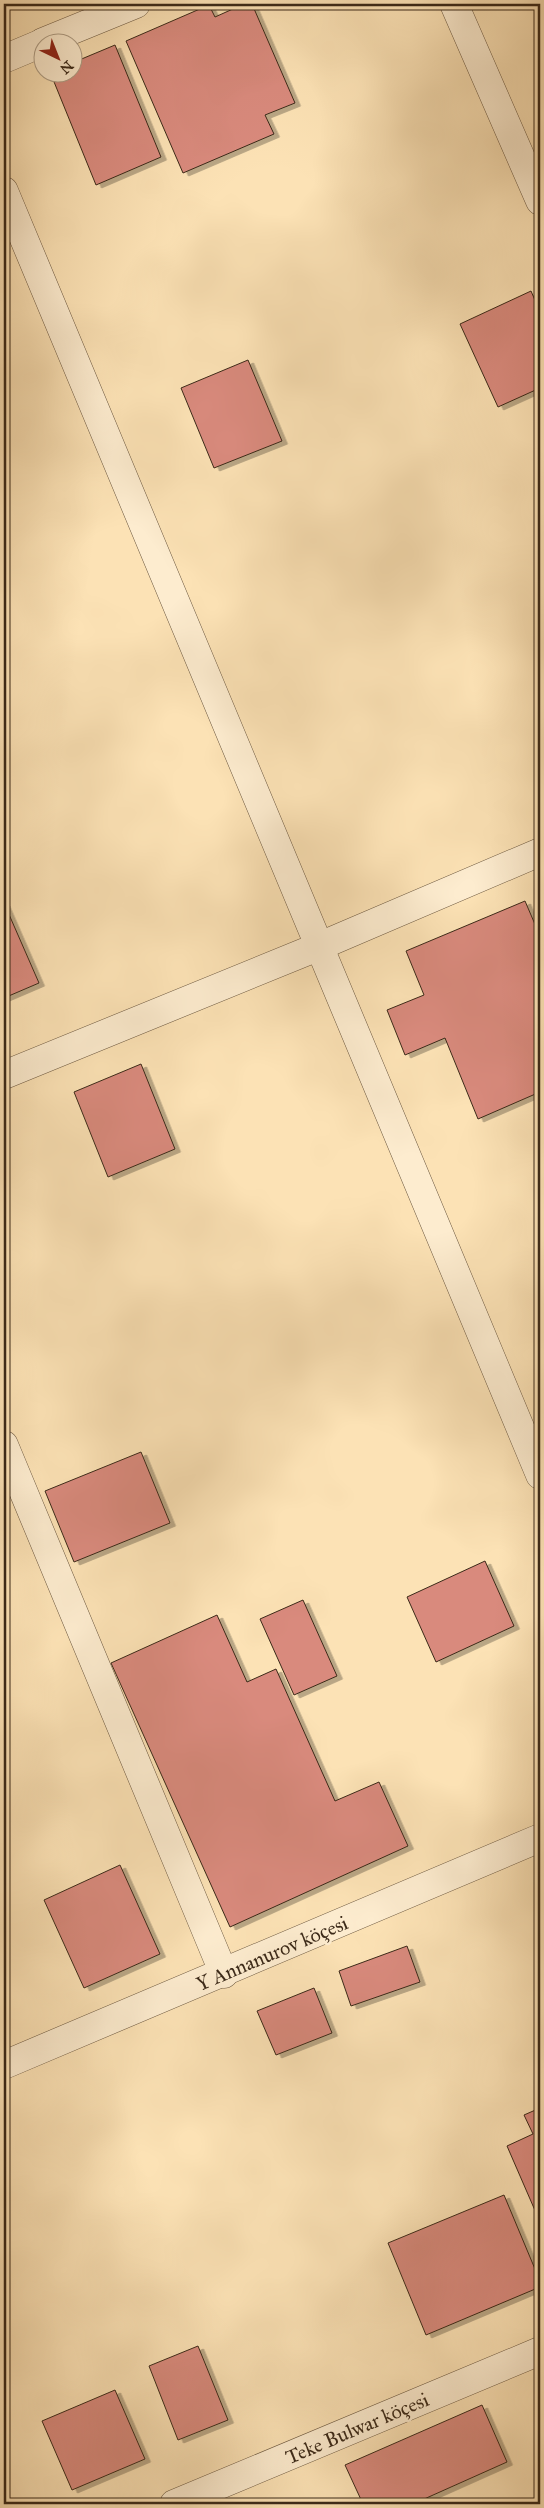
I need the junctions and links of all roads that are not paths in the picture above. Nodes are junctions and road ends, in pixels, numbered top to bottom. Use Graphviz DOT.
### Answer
graph roads {
  1 [pos="136,4"];
  2 [pos="454,4"];
  3 [pos="69,32"];
  4 [pos="32,48"];
  5 [pos="4,59"];
  6 [pos="4,191"];
  7 [pos="540,201"];
  8 [pos="540,852"];
  9 [pos="320,946"];
  10 [pos="4,1075"];
  11 [pos="4,1445"];
  12 [pos="540,1475"];
  13 [pos="540,1838"];
  14 [pos="224,1974"];
  15 [pos="4,2065"];
  16 [pos="540,2351"];
  17 [pos="174,2504"];
  1 -- 3 [label="street"];
  2 -- 7 [label="street"];
  4 -- 5 [label="street"];
  6 -- 9 [label="street"];
  8 -- 9 [label="street"];
  9 -- 10 [label="street"];
  9 -- 12 [label="street"];
  11 -- 14 [label="street"];
  13 -- 14 [label="street, Y Annanurov köçesi"];
  14 -- 15 [label="street, Y Annanurov köçesi"];
  16 -- 17 [label="street, Teke Bulwar köçesi"];
}
